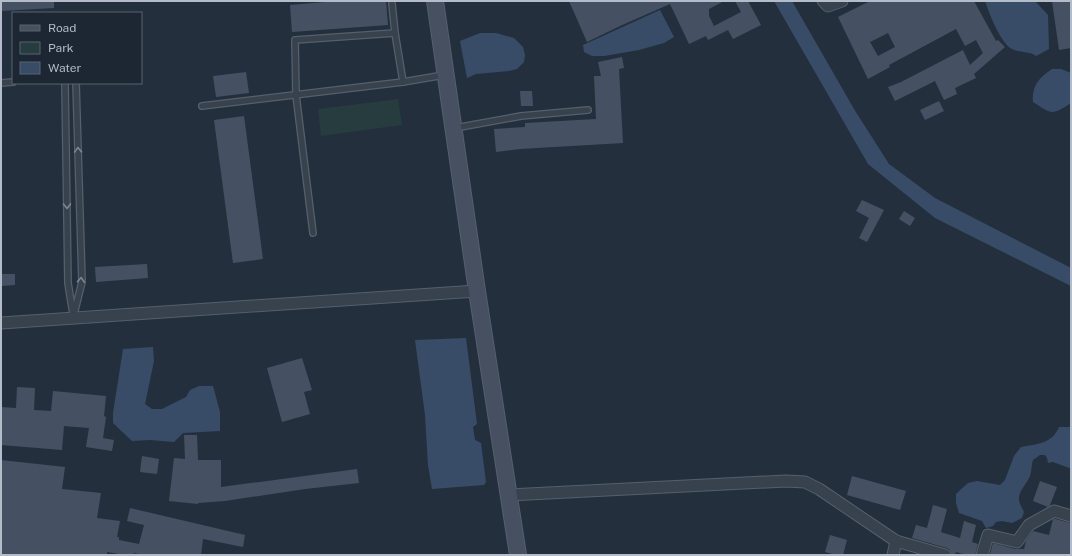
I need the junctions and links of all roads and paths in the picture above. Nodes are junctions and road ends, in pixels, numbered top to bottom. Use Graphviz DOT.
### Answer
graph roads {
  1 [pos="435,1"];
  2 [pos="823,1"];
  3 [pos="842,1"];
  4 [pos="392,4"];
  5 [pos="395,33"];
  6 [pos="446,75"];
  7 [pos="12,82"];
  8 [pos="403,82"];
  9 [pos="1,83"];
  10 [pos="65,84"];
  11 [pos="76,84"];
  12 [pos="296,95"];
  13 [pos="202,106"];
  14 [pos="588,110"];
  15 [pos="454,128"];
  16 [pos="313,233"];
  17 [pos="478,291"];
  18 [pos="73,318"];
  19 [pos="1,323"];
  20 [pos="509,494"];
  21 [pos="1071,516"];
  22 [pos="896,540"];
  23 [pos="518,555"];
  24 [pos="893,555"];
  25 [pos="945,555"];
  26 [pos="982,555"];
  1 -- 6 [label="main road"];
  2 -- 3 [label="street"];
  4 -- 5 [label="lane"];
  5 -- 8 [label="lane"];
  5 -- 12 [label="lane"];
  6 -- 8 [label="lane"];
  6 -- 15 [label="main road"];
  7 -- 9 [label="lane"];
  8 -- 12 [label="lane"];
  10 -- 18 [label="lane, one-way"];
  18 -- 11 [label="lane, one-way"];
  12 -- 13 [label="lane"];
  12 -- 16 [label="lane"];
  14 -- 15 [label="lane"];
  15 -- 17 [label="main road"];
  17 -- 18 [label="street"];
  17 -- 20 [label="main road"];
  18 -- 19 [label="street"];
  20 -- 22 [label="street"];
  20 -- 23 [label="main road"];
  21 -- 26 [label="street"];
  22 -- 24 [label="street"];
  22 -- 25 [label="street"];
}
